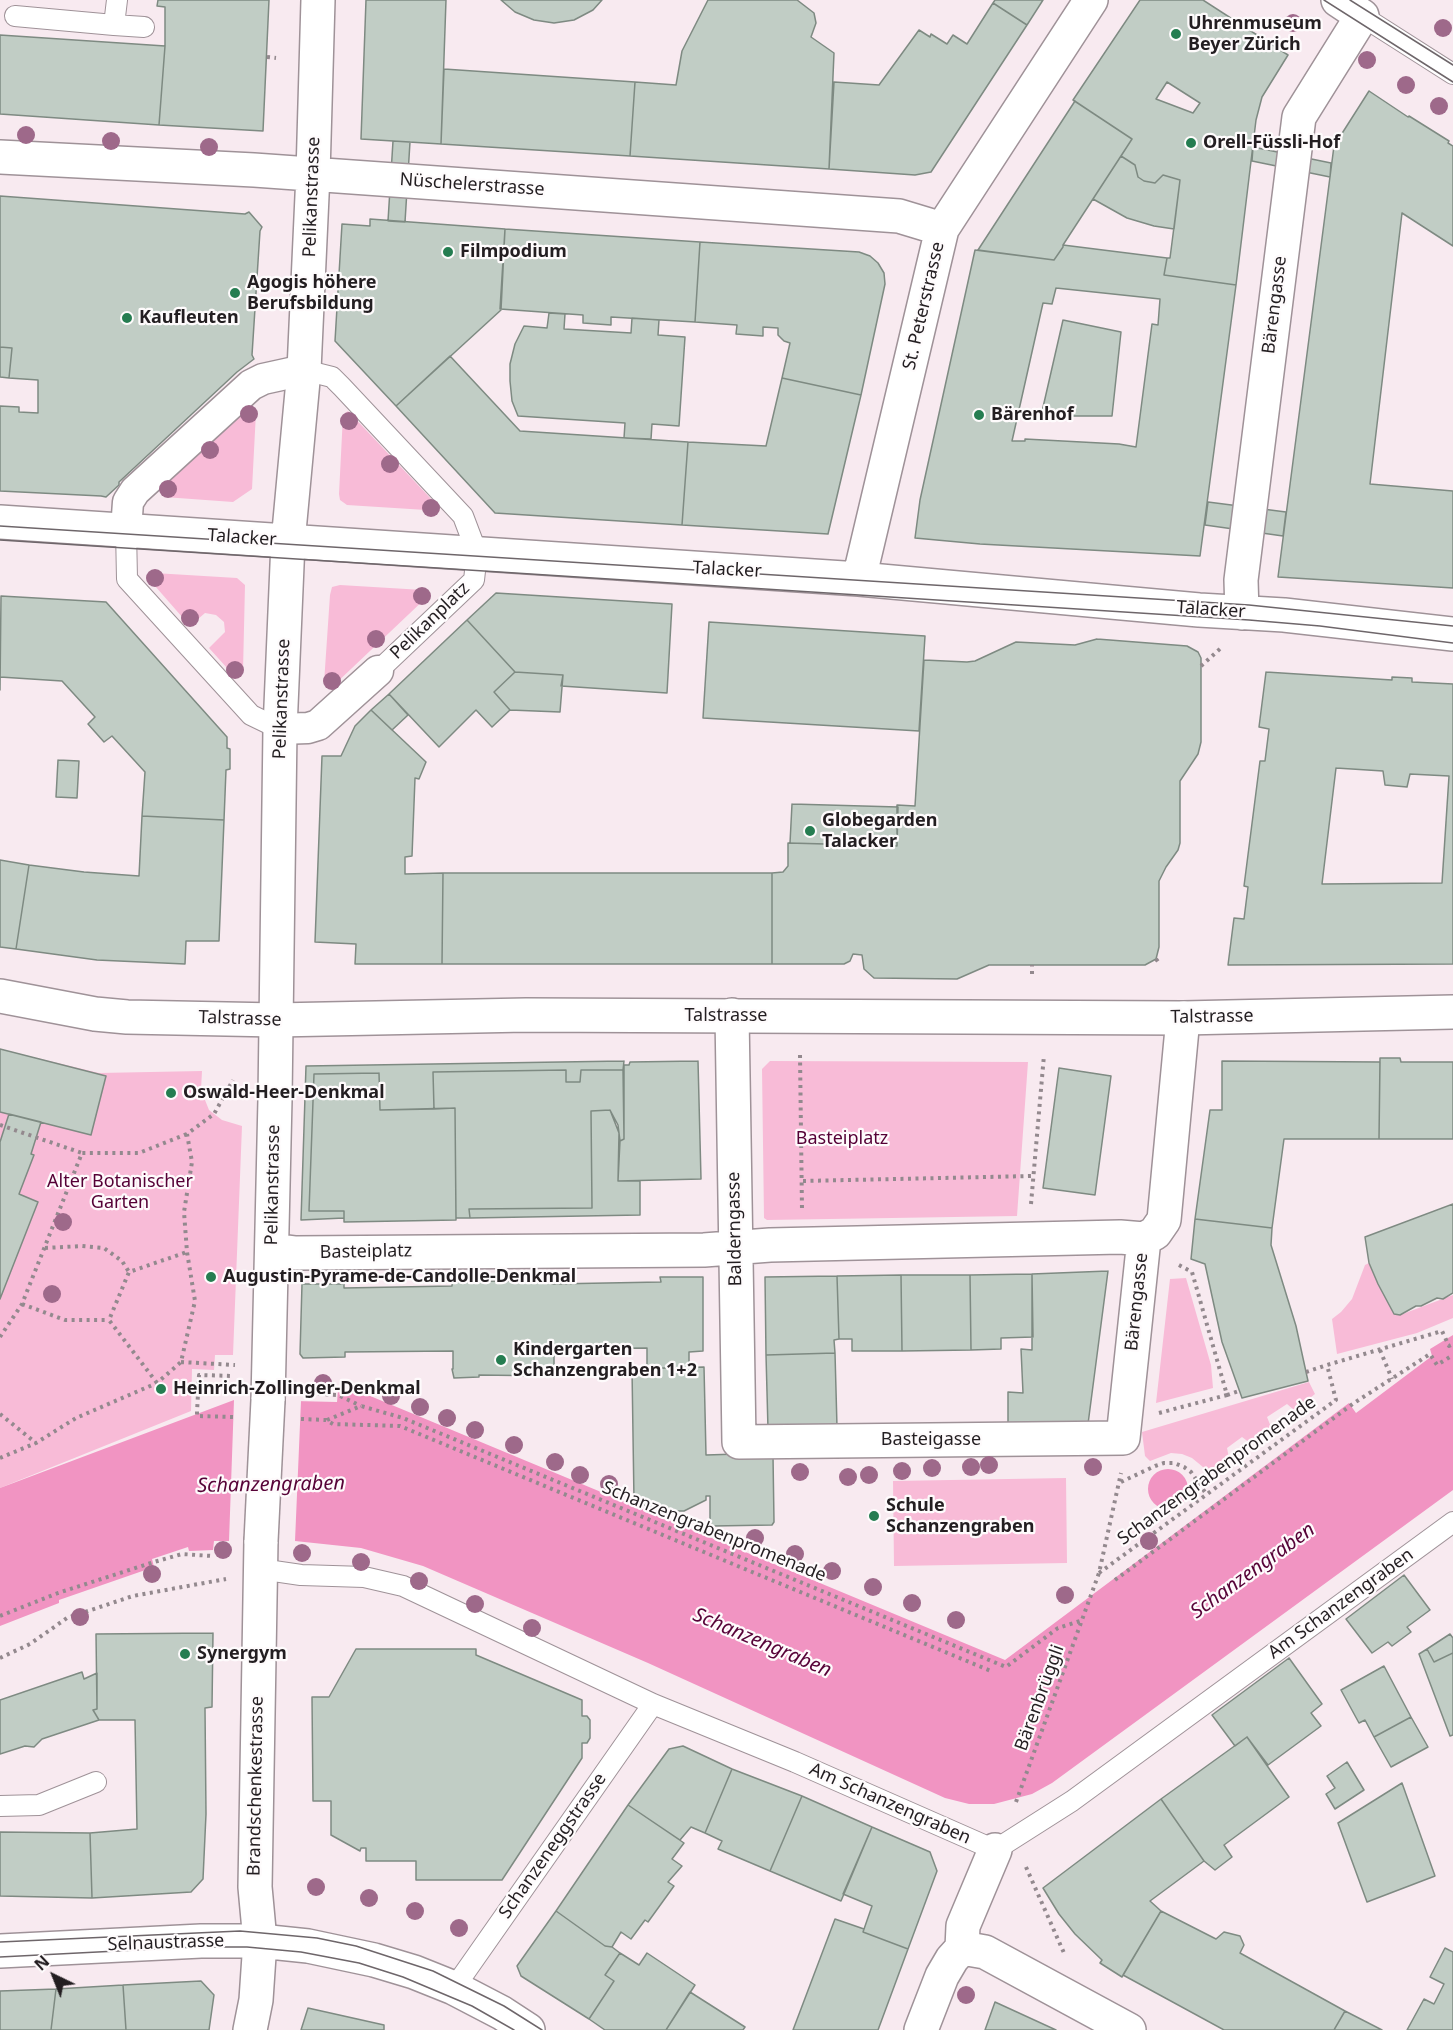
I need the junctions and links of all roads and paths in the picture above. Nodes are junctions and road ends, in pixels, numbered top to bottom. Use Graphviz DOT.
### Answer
graph roads {
  1 [pos="117,0"];
  2 [pos="318,0"];
  3 [pos="1091,0"];
  4 [pos="1350,8"];
  5 [pos="15,16"];
  6 [pos="114,24"];
  7 [pos="144,27"];
  8 [pos="267,57"];
  9 [pos="276,58"];
  10 [pos="1453,74"];
  11 [pos="0,157"];
  12 [pos="313,174"];
  13 [pos="942,229"];
  14 [pos="304,370"];
  15 [pos="0,522"];
  16 [pos="126,530"];
  17 [pos="288,542"];
  18 [pos="477,553"];
  19 [pos="859,579"];
  20 [pos="1242,613"];
  21 [pos="1453,634"];
  22 [pos="1222,646"];
  23 [pos="1201,666"];
  24 [pos="378,671"];
  25 [pos="280,729"];
  26 [pos="1032,964"];
  27 [pos="1032,974"];
  28 [pos="0,996"];
  29 [pos="1453,1012"];
  30 [pos="732,1016"];
  31 [pos="1184,1018"];
  32 [pos="276,1020"];
  33 [pos="800,1055"];
  34 [pos="1044,1055"];
  35 [pos="233,1080"];
  36 [pos="0,1125"];
  37 [pos="187,1134"];
  38 [pos="82,1153"];
  39 [pos="1033,1176"];
  40 [pos="803,1181"];
  41 [pos="1031,1211"];
  42 [pos="802,1214"];
  43 [pos="1144,1239"];
  44 [pos="45,1248"];
  45 [pos="735,1248"];
  46 [pos="272,1250"];
  47 [pos="187,1252"];
  48 [pos="1174,1263"];
  49 [pos="129,1272"];
  50 [pos="22,1304"];
  51 [pos="109,1320"];
  52 [pos="0,1337"];
  53 [pos="1453,1344"];
  54 [pos="1380,1350"];
  55 [pos="1453,1355"];
  56 [pos="181,1362"];
  57 [pos="244,1365"];
  58 [pos="1327,1365"];
  59 [pos="1306,1372"];
  60 [pos="244,1376"];
  61 [pos="1392,1379"];
  62 [pos="157,1383"];
  63 [pos="1239,1391"];
  64 [pos="302,1393"];
  65 [pos="1227,1395"];
  66 [pos="361,1406"];
  67 [pos="0,1414"];
  68 [pos="229,1417"];
  69 [pos="302,1419"];
  70 [pos="326,1420"];
  71 [pos="1124,1430"];
  72 [pos="739,1442"];
  73 [pos="36,1443"];
  74 [pos="0,1458"];
  75 [pos="1121,1482"];
  76 [pos="1207,1495"];
  77 [pos="1453,1522"];
  78 [pos="260,1555"];
  79 [pos="212,1556"];
  80 [pos="1099,1574"];
  81 [pos="224,1580"];
  82 [pos="1115,1580"];
  83 [pos="0,1616"];
  84 [pos="1083,1620"];
  85 [pos="0,1658"];
  86 [pos="991,1671"];
  87 [pos="653,1704"];
  88 [pos="96,1782"];
  89 [pos="0,1806"];
  90 [pos="1012,1811"];
  91 [pos="1010,1856"];
  92 [pos="260,1941"];
  93 [pos="962,1948"];
  94 [pos="0,1951"];
  95 [pos="1066,1960"];
  96 [pos="454,1988"];
  97 [pos="1092,2021"];
  98 [pos="250,2030"];
  99 [pos="528,2030"];
  100 [pos="921,2030"];
  101 [pos="1129,2030"];
  1 -- 6 [label="lane"];
  2 -- 12 [label="street, Pelikanstrasse"];
  3 -- 13 [label="street, St. Peterstrasse"];
  4 -- 10 [label="lane"];
  4 -- 20 [label="street, Bärengasse"];
  5 -- 6 [label="lane"];
  6 -- 7 [label="lane"];
  8 -- 9 [label="path"];
  11 -- 12 [label="street, Nüschelerstrasse"];
  12 -- 13 [label="street, Nüschelerstrasse"];
  12 -- 14 [label="street, Pelikanstrasse"];
  13 -- 19 [label="street, St. Peterstrasse"];
  14 -- 16 [label="street, Pelikanplatz"];
  14 -- 17 [label="street, Pelikanstrasse"];
  14 -- 18 [label="lane, Pelikanplatz"];
  15 -- 16 [label="street, Talacker"];
  16 -- 17 [label="street, Talacker"];
  16 -- 25 [label="lane, Pelikanplatz"];
  17 -- 18 [label="street, Talacker"];
  17 -- 25 [label="street, Pelikanstrasse"];
  18 -- 19 [label="street, Talacker"];
  18 -- 24 [label="lane, Pelikanplatz"];
  19 -- 20 [label="street, Talacker"];
  20 -- 21 [label="street, Talacker"];
  22 -- 23 [label="path"];
  24 -- 25 [label="street, Pelikanplatz"];
  25 -- 32 [label="street, Pelikanstrasse"];
  26 -- 27 [label="path"];
  28 -- 32 [label="street, Talstrasse"];
  29 -- 31 [label="street, Talstrasse"];
  30 -- 31 [label="street, Talstrasse"];
  30 -- 32 [label="street, Talstrasse"];
  30 -- 45 [label="street, Balderngasse"];
  31 -- 43 [label="street, Bärengasse"];
  32 -- 46 [label="street, Pelikanstrasse"];
  33 -- 40 [label="path"];
  34 -- 39 [label="path"];
  35 -- 37 [label="path"];
  36 -- 38 [label="path"];
  37 -- 38 [label="path"];
  37 -- 47 [label="path"];
  38 -- 44 [label="path"];
  39 -- 40 [label="path"];
  39 -- 41 [label="path"];
  40 -- 42 [label="path"];
  43 -- 45 [label="street, Basteiplatz"];
  43 -- 71 [label="street, Bärengasse"];
  44 -- 49 [label="path"];
  44 -- 50 [label="path"];
  45 -- 46 [label="street, Basteiplatz"];
  45 -- 72 [label="street, Balderngasse"];
  46 -- 78 [label="street, Pelikanstrasse, bridge"];
  47 -- 49 [label="path"];
  47 -- 56 [label="path"];
  48 -- 65 [label="path"];
  49 -- 51 [label="path"];
  50 -- 51 [label="path"];
  50 -- 52 [label="path"];
  51 -- 62 [label="path"];
  53 -- 54 [label="path"];
  54 -- 58 [label="path"];
  54 -- 61 [label="path"];
  55 -- 61 [label="path"];
  56 -- 57 [label="path"];
  56 -- 62 [label="path"];
  58 -- 59 [label="path"];
  58 -- 76 [label="path, Schanzengrabenpromenade"];
  60 -- 68 [label="path"];
  61 -- 82 [label="path"];
  62 -- 73 [label="path"];
  63 -- 65 [label="path"];
  64 -- 66 [label="path"];
  65 -- 71 [label="path"];
  66 -- 70 [label="path"];
  66 -- 84 [label="path, Schanzengrabenpromenade"];
  67 -- 73 [label="path"];
  69 -- 70 [label="path"];
  70 -- 86 [label="path"];
  71 -- 72 [label="street, Basteigasse"];
  71 -- 75 [label="path"];
  73 -- 74 [label="path"];
  75 -- 76 [label="path"];
  75 -- 80 [label="path"];
  76 -- 80 [label="path, Schanzengrabenpromenade"];
  77 -- 91 [label="lane, Am Schanzengraben"];
  78 -- 87 [label="lane, Am Schanzengraben"];
  78 -- 92 [label="street, Brandschenkestrasse"];
  79 -- 83 [label="path"];
  80 -- 84 [label="path, Bärenbrüggli"];
  81 -- 85 [label="path"];
  84 -- 90 [label="path, Bärenbrüggli"];
  87 -- 91 [label="lane, Am Schanzengraben"];
  87 -- 96 [label="lane, Schanzeneggstrasse"];
  88 -- 89 [label="lane"];
  91 -- 93 [label="street"];
  91 -- 95 [label="path"];
  92 -- 94 [label="street, Selnaustrasse"];
  92 -- 96 [label="street, Selnaustrasse"];
  92 -- 98 [label="street, Brandschenkestrasse"];
  93 -- 97 [label="street"];
  93 -- 100 [label="street"];
  96 -- 99 [label="street, Selnaustrasse"];
  97 -- 101 [label="street"];
}
